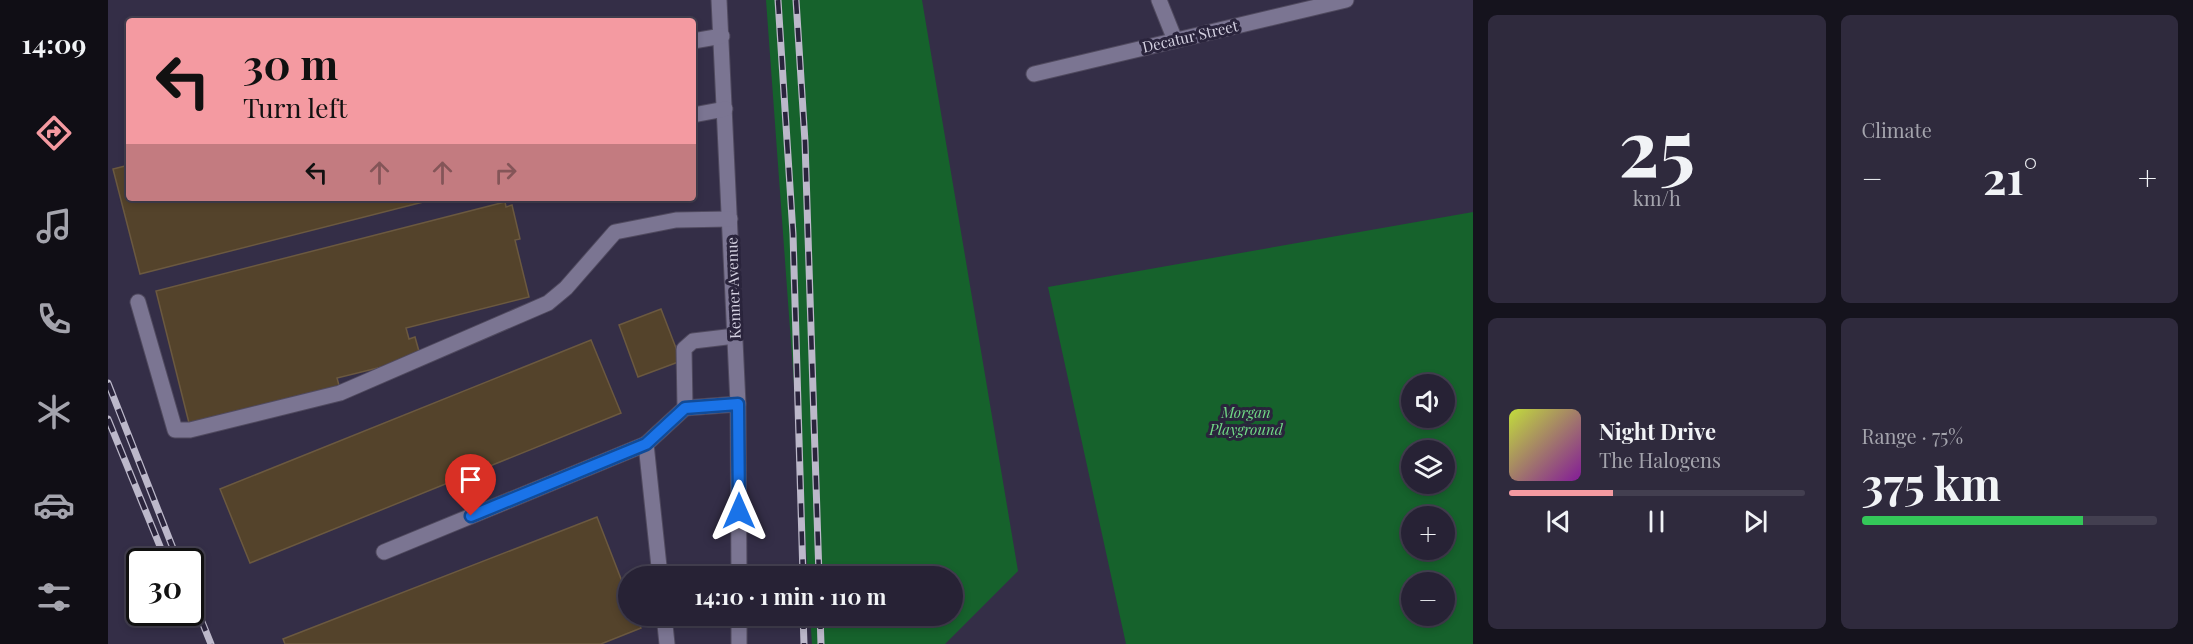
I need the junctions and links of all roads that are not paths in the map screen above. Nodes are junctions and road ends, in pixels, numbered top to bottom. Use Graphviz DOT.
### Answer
graph roads {
  1 [pos="719,0"];
  2 [pos="1159,0"];
  3 [pos="1346,0"];
  4 [pos="722,36"];
  5 [pos="1175,40"];
  6 [pos="696,41"];
  7 [pos="1034,74"];
  8 [pos="725,109"];
  9 [pos="696,114"];
  10 [pos="730,219"];
  11 [pos="138,302"];
  12 [pos="735,336"];
  13 [pos="738,404"];
  14 [pos="685,408"];
  15 [pos="646,444"];
  16 [pos="384,552"];
  17 [pos="659,566"];
  18 [pos="739,566"];
  19 [pos="665,626"];
  20 [pos="739,626"];
  21 [pos="667,644"];
  22 [pos="739,644"];
  1 -- 4 [label="street, Kenner Avenue"];
  2 -- 5 [label="street"];
  3 -- 5 [label="street, Decatur Street"];
  4 -- 6 [label="street"];
  4 -- 8 [label="street, Kenner Avenue"];
  5 -- 7 [label="street, Decatur Street"];
  8 -- 9 [label="street"];
  8 -- 10 [label="street, Kenner Avenue"];
  10 -- 11 [label="street"];
  10 -- 12 [label="street, Kenner Avenue"];
  12 -- 13 [label="street, Kenner Avenue"];
  12 -- 14 [label="street"];
  13 -- 14 [label="street"];
  13 -- 18 [label="street, Kenner Avenue"];
  14 -- 15 [label="street"];
  15 -- 16 [label="street"];
  15 -- 17 [label="street"];
  19 -- 21 [label="street"];
  20 -- 22 [label="street"];
}
